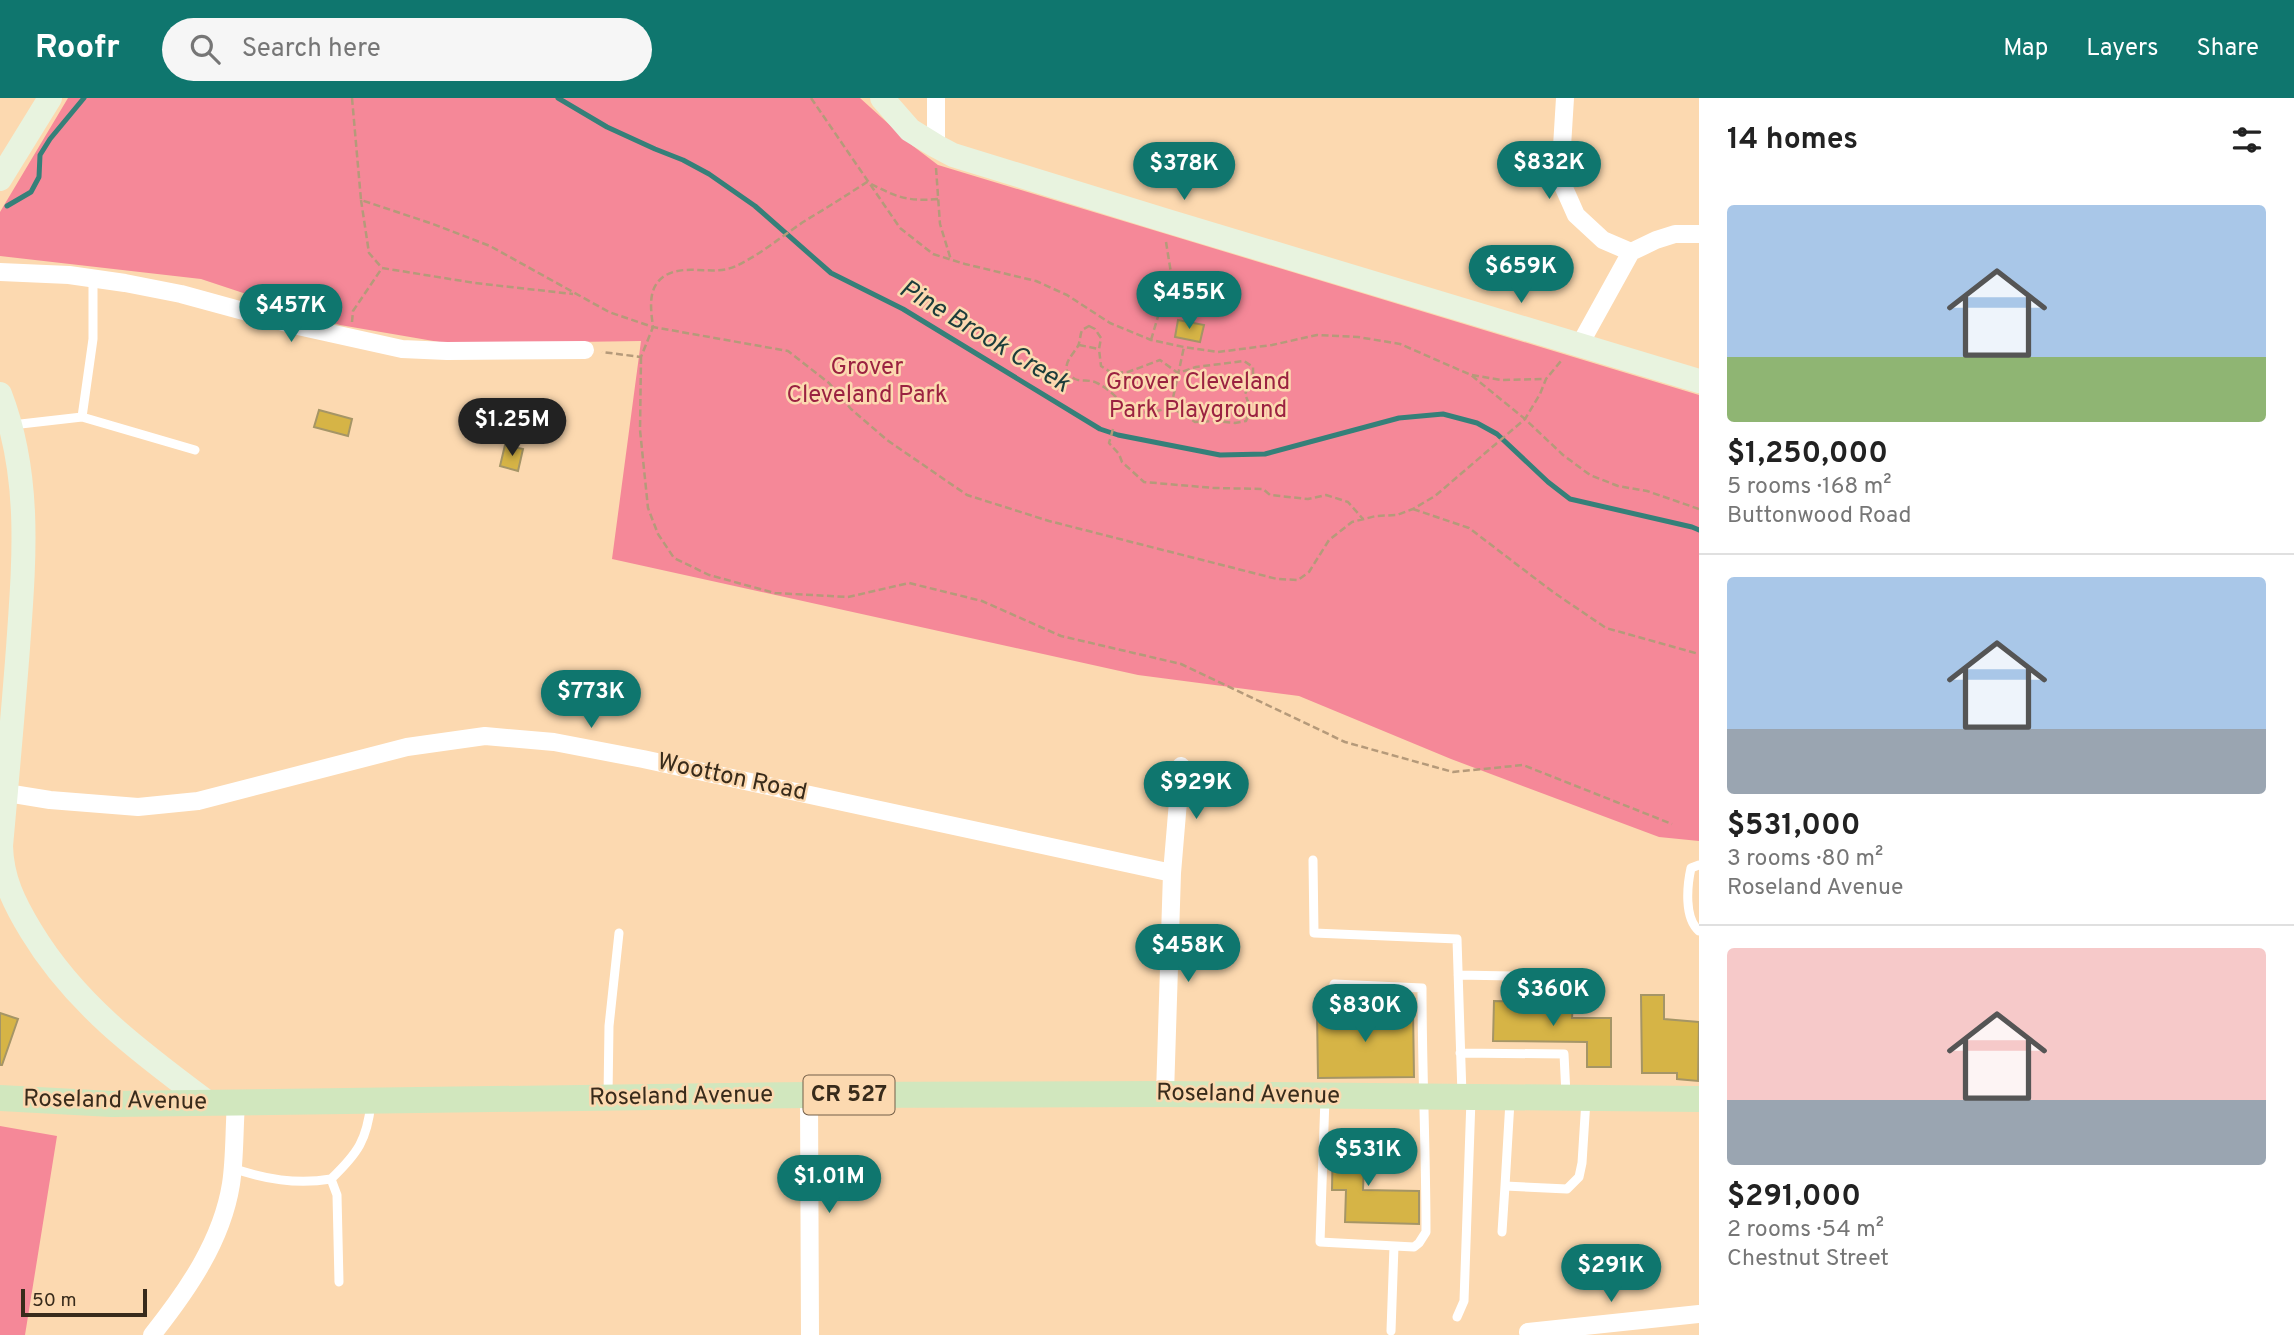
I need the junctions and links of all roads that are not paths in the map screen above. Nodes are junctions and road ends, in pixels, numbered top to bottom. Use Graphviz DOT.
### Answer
graph roads {
  1 [pos="882,98"];
  2 [pos="936,98"];
  3 [pos="1565,98"];
  4 [pos="44,102"];
  5 [pos="936,156"];
  6 [pos="0,180"];
  7 [pos="1699,234"];
  8 [pos="1631,252"];
  9 [pos="0,272"];
  10 [pos="93,278"];
  11 [pos="1577,345"];
  12 [pos="585,350"];
  13 [pos="1699,381"];
  14 [pos="0,394"];
  15 [pos="82,417"];
  16 [pos="11,425"];
  17 [pos="195,450"];
  18 [pos="1181,766"];
  19 [pos="3,792"];
  20 [pos="1313,860"];
  21 [pos="1699,865"];
  22 [pos="1,868"];
  23 [pos="1172,873"];
  24 [pos="1699,931"];
  25 [pos="619,933"];
  26 [pos="1458,975"];
  27 [pos="1557,977"];
  28 [pos="1334,984"];
  29 [pos="1460,1053"];
  30 [pos="1165,1094"];
  31 [pos="809,1095"];
  32 [pos="1325,1096"];
  33 [pos="0,1097"];
  34 [pos="1423,1097"];
  35 [pos="1466,1097"];
  36 [pos="1510,1097"];
  37 [pos="608,1098"];
  38 [pos="1576,1098"];
  39 [pos="1699,1099"];
  40 [pos="207,1102"];
  41 [pos="371,1102"];
  42 [pos="236,1104"];
  43 [pos="232,1168"];
  44 [pos="331,1179"];
  45 [pos="1505,1186"];
  46 [pos="1502,1232"];
  47 [pos="1394,1246"];
  48 [pos="339,1282"];
  49 [pos="1699,1314"];
  50 [pos="1457,1317"];
  51 [pos="159,1331"];
  52 [pos="1391,1331"];
  53 [pos="1528,1332"];
  54 [pos="810,1335"];
  1 -- 5 [label="street"];
  2 -- 5 [label="street"];
  3 -- 8 [label="street"];
  4 -- 6 [label="street"];
  5 -- 11 [label="street"];
  7 -- 8 [label="street"];
  8 -- 11 [label="street"];
  9 -- 10 [label="street"];
  10 -- 12 [label="street"];
  10 -- 15 [label="lane"];
  11 -- 13 [label="street"];
  14 -- 16 [label="street"];
  15 -- 16 [label="lane"];
  15 -- 17 [label="lane"];
  16 -- 19 [label="street"];
  18 -- 23 [label="street"];
  19 -- 22 [label="street"];
  19 -- 23 [label="street, Wootton Road"];
  20 -- 26 [label="lane"];
  21 -- 24 [label="lane"];
  22 -- 40 [label="street"];
  23 -- 30 [label="street"];
  25 -- 37 [label="lane"];
  26 -- 27 [label="lane"];
  26 -- 29 [label="lane"];
  28 -- 34 [label="lane"];
  29 -- 35 [label="lane"];
  29 -- 38 [label="lane"];
  30 -- 31 [label="main road, Roseland Avenue / CR 527"];
  30 -- 32 [label="main road, Roseland Avenue / CR 527"];
  31 -- 37 [label="main road, Roseland Avenue / CR 527"];
  31 -- 54 [label="street"];
  32 -- 34 [label="main road, Roseland Avenue / CR 527"];
  32 -- 47 [label="lane"];
  33 -- 40 [label="main road, Roseland Avenue / CR 527"];
  34 -- 35 [label="main road, Roseland Avenue / CR 527"];
  34 -- 47 [label="lane"];
  35 -- 36 [label="main road, Roseland Avenue / CR 527"];
  35 -- 50 [label="lane"];
  36 -- 38 [label="main road, Roseland Avenue / CR 527"];
  36 -- 45 [label="lane"];
  37 -- 41 [label="main road, Roseland Avenue / CR 527"];
  38 -- 39 [label="main road, Roseland Avenue / CR 527"];
  38 -- 45 [label="lane"];
  40 -- 42 [label="main road, Roseland Avenue / CR 527"];
  41 -- 42 [label="main road, Roseland Avenue / CR 527"];
  41 -- 44 [label="lane"];
  42 -- 43 [label="street"];
  43 -- 44 [label="lane"];
  43 -- 51 [label="street"];
  44 -- 48 [label="lane"];
  45 -- 46 [label="lane"];
  47 -- 52 [label="lane"];
  49 -- 53 [label="street"];
}
